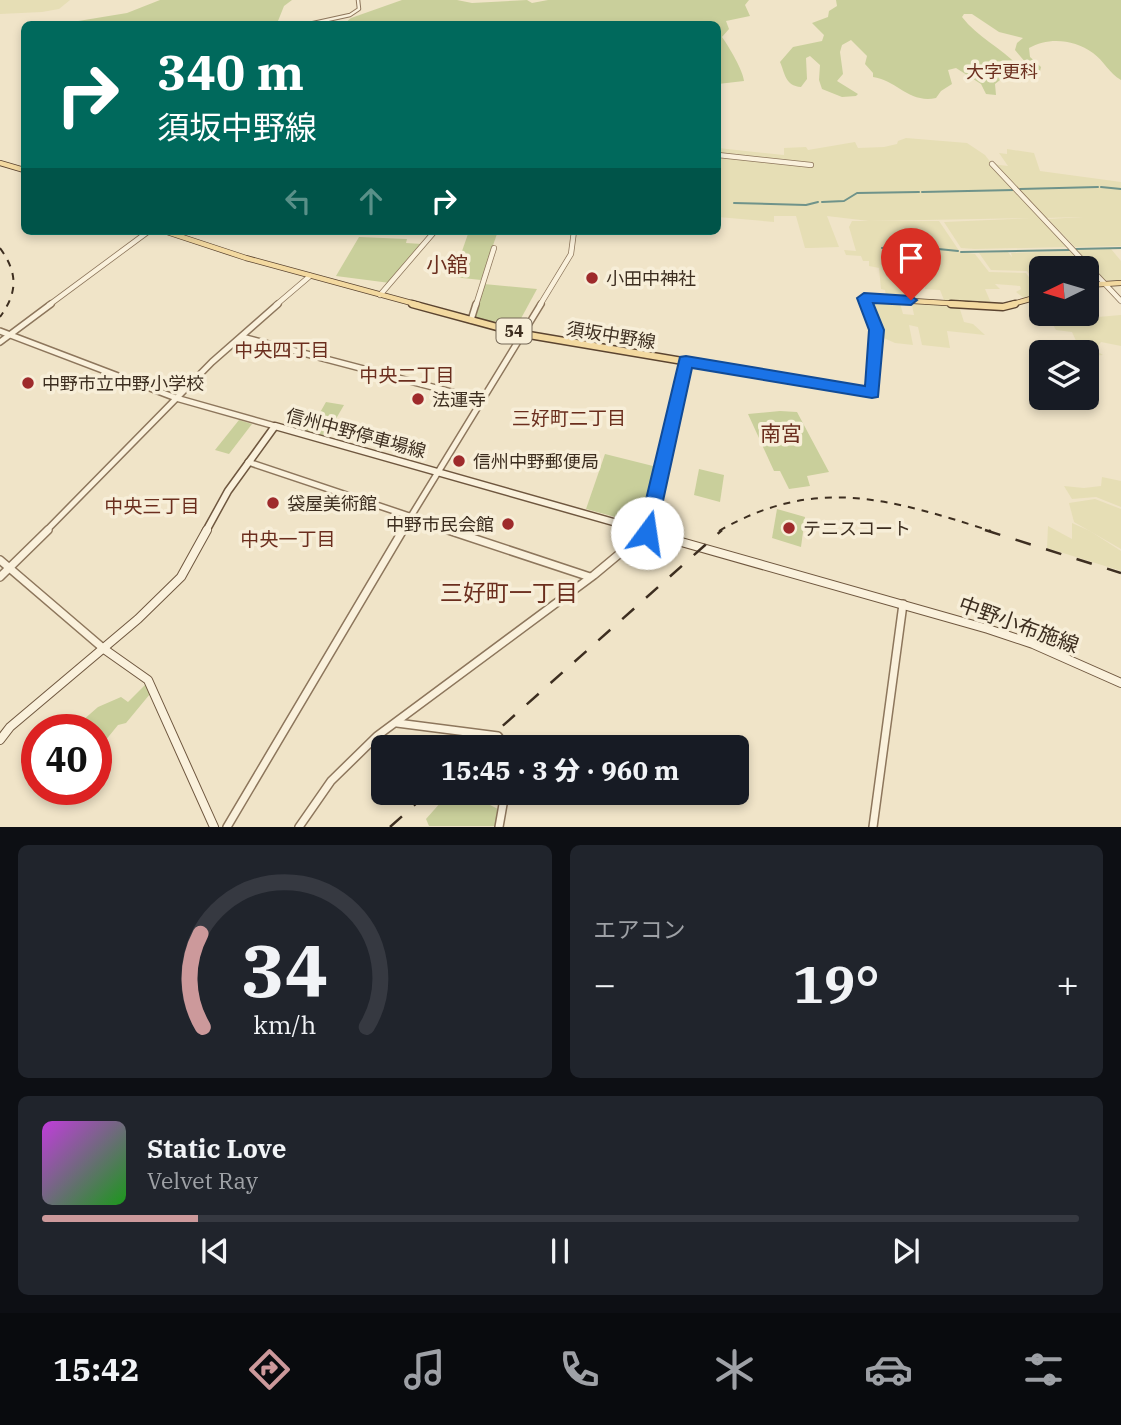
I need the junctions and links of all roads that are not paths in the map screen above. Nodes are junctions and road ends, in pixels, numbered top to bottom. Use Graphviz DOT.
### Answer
graph roads {
  1 [pos="358,0"];
  2 [pos="322,21"];
  3 [pos="721,155"];
  4 [pos="0,163"];
  5 [pos="992,164"];
  6 [pos="811,165"];
  7 [pos="21,169"];
  8 [pos="144,235"];
  9 [pos="179,235"];
  10 [pos="432,235"];
  11 [pos="574,235"];
  12 [pos="494,248"];
  13 [pos="310,276"];
  14 [pos="1121,282"];
  15 [pos="1099,284"];
  16 [pos="1107,284"];
  17 [pos="380,295"];
  18 [pos="1029,300"];
  19 [pos="1121,301"];
  20 [pos="471,320"];
  21 [pos="0,331"];
  22 [pos="523,334"];
  23 [pos="10,335"];
  24 [pos="242,337"];
  25 [pos="0,342"];
  26 [pos="686,361"];
  27 [pos="176,398"];
  28 [pos="482,400"];
  29 [pos="275,426"];
  30 [pos="248,462"];
  31 [pos="439,472"];
  32 [pos="412,517"];
  33 [pos="647,533"];
  34 [pos="0,560"];
  35 [pos="9,568"];
  36 [pos="0,577"];
  37 [pos="590,577"];
  38 [pos="903,604"];
  39 [pos="104,649"];
  40 [pos="1121,683"];
  41 [pos="397,723"];
  42 [pos="490,735"];
  43 [pos="0,740"];
  44 [pos="503,805"];
  45 [pos="214,827"];
  46 [pos="227,827"];
  47 [pos="299,827"];
  48 [pos="499,827"];
  49 [pos="873,827"];
  1 -- 2 [label="street"];
  3 -- 6 [label="street"];
  4 -- 7 [label="main road"];
  5 -- 16 [label="street"];
  8 -- 23 [label="street"];
  9 -- 13 [label="main road, 須坂中野線 / 54"];
  10 -- 17 [label="street"];
  11 -- 22 [label="street"];
  12 -- 20 [label="street"];
  13 -- 17 [label="main road, 須坂中野線 / 54"];
  13 -- 24 [label="street"];
  14 -- 16 [label="main road"];
  15 -- 16 [label="main road"];
  16 -- 19 [label="street"];
  17 -- 20 [label="main road, 須坂中野線 / 54"];
  18 -- 26 [label="main road, 須坂中野線 / 54"];
  20 -- 22 [label="main road, 須坂中野線 / 54"];
  21 -- 23 [label="street"];
  22 -- 26 [label="main road, 須坂中野線 / 54"];
  22 -- 28 [label="street"];
  23 -- 25 [label="street"];
  23 -- 27 [label="street"];
  24 -- 27 [label="street"];
  24 -- 28 [label="street"];
  26 -- 33 [label="street"];
  27 -- 29 [label="street"];
  27 -- 35 [label="street"];
  28 -- 31 [label="street"];
  29 -- 30 [label="main road, 信州中野停車場線"];
  29 -- 31 [label="main road, 信州中野停車場線"];
  30 -- 32 [label="street"];
  30 -- 39 [label="main road, 信州中野停車場線"];
  31 -- 32 [label="street"];
  31 -- 33 [label="main road, 信州中野停車場線"];
  32 -- 37 [label="street"];
  32 -- 46 [label="street"];
  33 -- 37 [label="street"];
  33 -- 38 [label="main road, 信州中野停車場線"];
  34 -- 35 [label="street"];
  35 -- 36 [label="street"];
  35 -- 39 [label="street"];
  37 -- 41 [label="street"];
  38 -- 40 [label="main road, 中野小布施線"];
  38 -- 49 [label="street"];
  39 -- 43 [label="main road, 信州中野停車場線"];
  39 -- 45 [label="main road"];
  41 -- 42 [label="street"];
  41 -- 47 [label="street"];
  44 -- 48 [label="street"];
}
